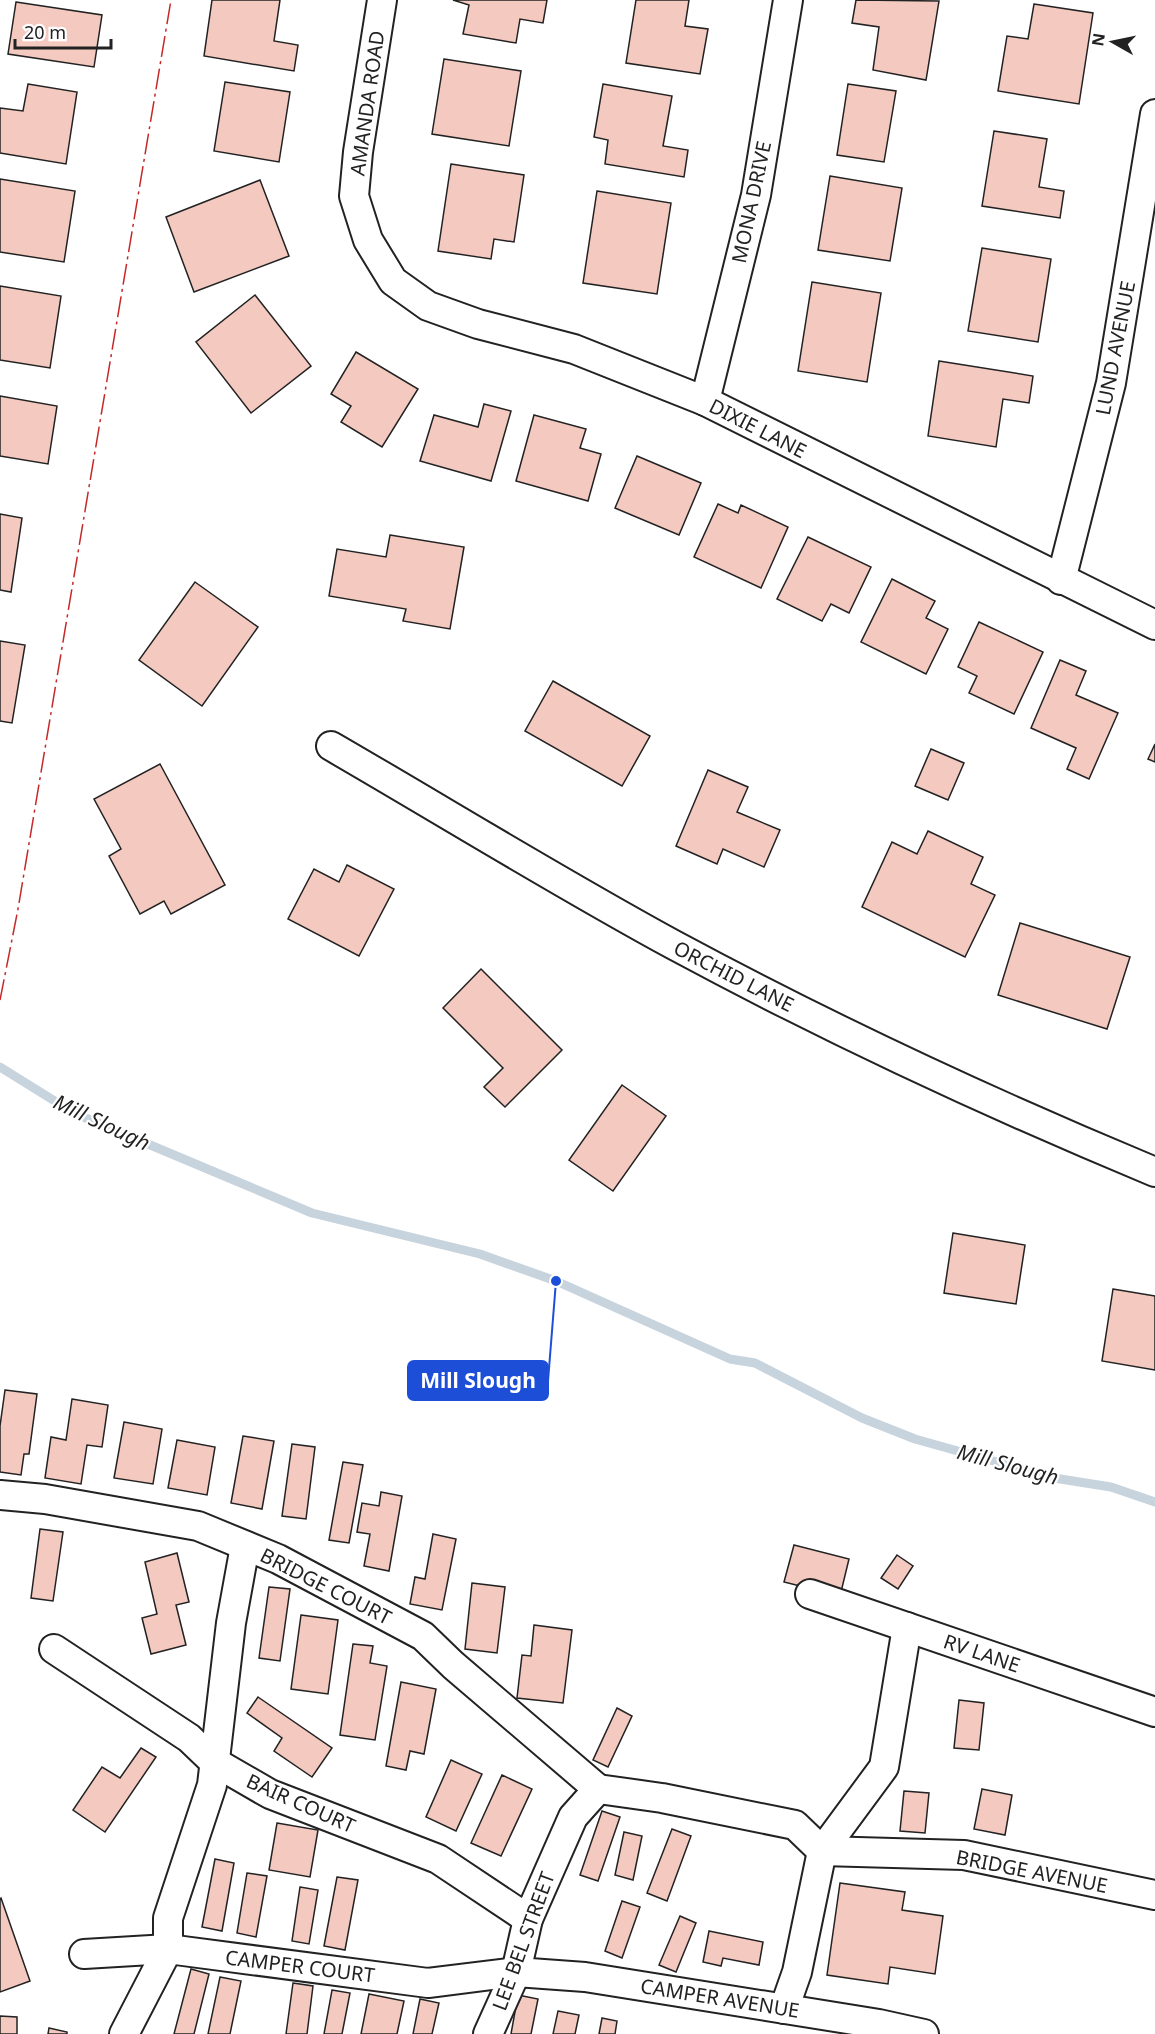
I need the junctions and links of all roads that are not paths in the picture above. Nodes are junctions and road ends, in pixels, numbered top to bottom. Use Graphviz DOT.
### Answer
graph roads {
  1 [pos="382,0"];
  2 [pos="788,0"];
  3 [pos="1155,114"];
  4 [pos="368,240"];
  5 [pos="705,401"];
  6 [pos="1061,580"];
  7 [pos="1155,625"];
  8 [pos="331,746"];
  9 [pos="1155,1172"];
  10 [pos="0,1495"];
  11 [pos="246,1546"];
  12 [pos="810,1594"];
  13 [pos="907,1627"];
  14 [pos="54,1648"];
  15 [pos="1155,1712"];
  16 [pos="213,1761"];
  17 [pos="598,1789"];
  18 [pos="822,1851"];
  19 [pos="1155,1895"];
  20 [pos="528,1919"];
  21 [pos="168,1949"];
  22 [pos="84,1954"];
  23 [pos="516,1972"];
  24 [pos="784,2009"];
  25 [pos="124,2034"];
  26 [pos="488,2034"];
  27 [pos="924,2034"];
  1 -- 4 [label="street, AMANDA ROAD"];
  2 -- 5 [label="street, MONA DRIVE"];
  3 -- 6 [label="street, LUND AVENUE"];
  4 -- 5 [label="street, DIXIE LANE"];
  5 -- 6 [label="street, DIXIE LANE"];
  6 -- 7 [label="street, DIXIE LANE"];
  8 -- 9 [label="street, ORCHID LANE"];
  10 -- 11 [label="street, BRIDGE COURT"];
  11 -- 16 [label="street"];
  11 -- 17 [label="street, BRIDGE COURT"];
  12 -- 13 [label="street, RV LANE"];
  13 -- 15 [label="street, RV LANE"];
  13 -- 18 [label="street"];
  14 -- 16 [label="street, BAIR COURT"];
  16 -- 20 [label="street, BAIR COURT"];
  16 -- 21 [label="street"];
  17 -- 18 [label="street"];
  17 -- 20 [label="street, LEE BEL STREET"];
  18 -- 19 [label="street, BRIDGE AVENUE"];
  18 -- 24 [label="street"];
  20 -- 23 [label="street, LEE BEL STREET"];
  21 -- 22 [label="street, CAMPER COURT"];
  21 -- 23 [label="street, CAMPER COURT"];
  21 -- 25 [label="street"];
  23 -- 24 [label="street, CAMPER AVENUE"];
  23 -- 26 [label="street, LEE BEL STREET"];
  24 -- 27 [label="street, CAMPER AVENUE"];
}
